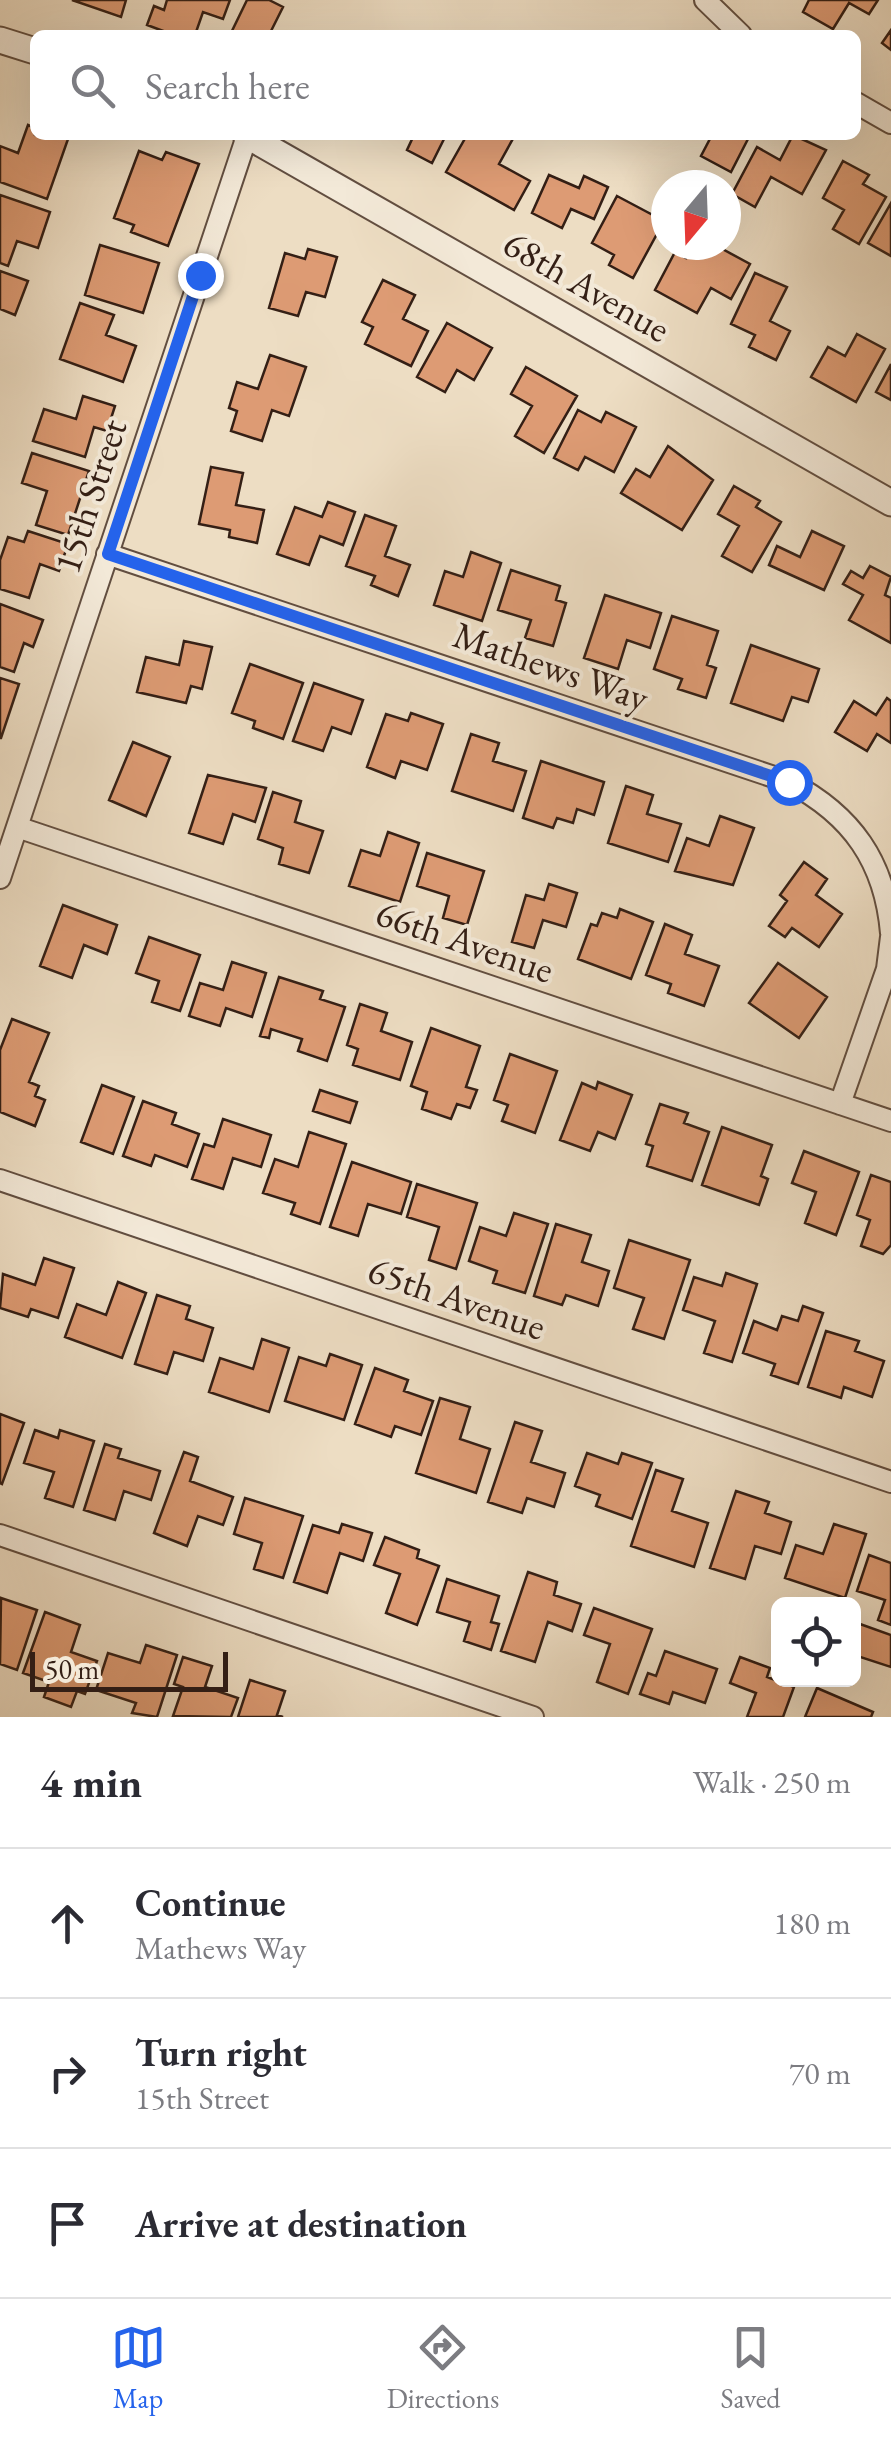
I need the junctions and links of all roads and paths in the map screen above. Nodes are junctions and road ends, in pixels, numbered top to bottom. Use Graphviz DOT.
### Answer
graph roads {
  1 [pos="705,0"];
  2 [pos="736,30"];
  3 [pos="0,40"];
  4 [pos="30,49"];
  5 [pos="861,105"];
  6 [pos="891,123"];
  7 [pos="244,140"];
  8 [pos="255,140"];
  9 [pos="891,502"];
  10 [pos="108,554"];
  11 [pos="17,827"];
  12 [pos="0,878"];
  13 [pos="891,935"];
  14 [pos="840,1104"];
  15 [pos="891,1121"];
  16 [pos="0,1180"];
  17 [pos="891,1482"];
  18 [pos="0,1535"];
  19 [pos="533,1717"];
  1 -- 2 [label="street"];
  3 -- 4 [label="street"];
  5 -- 6 [label="street"];
  7 -- 10 [label="street, 15th Street"];
  8 -- 9 [label="street, 68th Avenue"];
  10 -- 11 [label="street, 15th Street"];
  10 -- 13 [label="street, Mathews Way"];
  11 -- 12 [label="street, 15th Street"];
  11 -- 14 [label="street, 66th Avenue"];
  13 -- 14 [label="street, Mathews Way"];
  14 -- 15 [label="street, 66th Avenue"];
  16 -- 17 [label="street, 65th Avenue"];
  18 -- 19 [label="street"];
}
